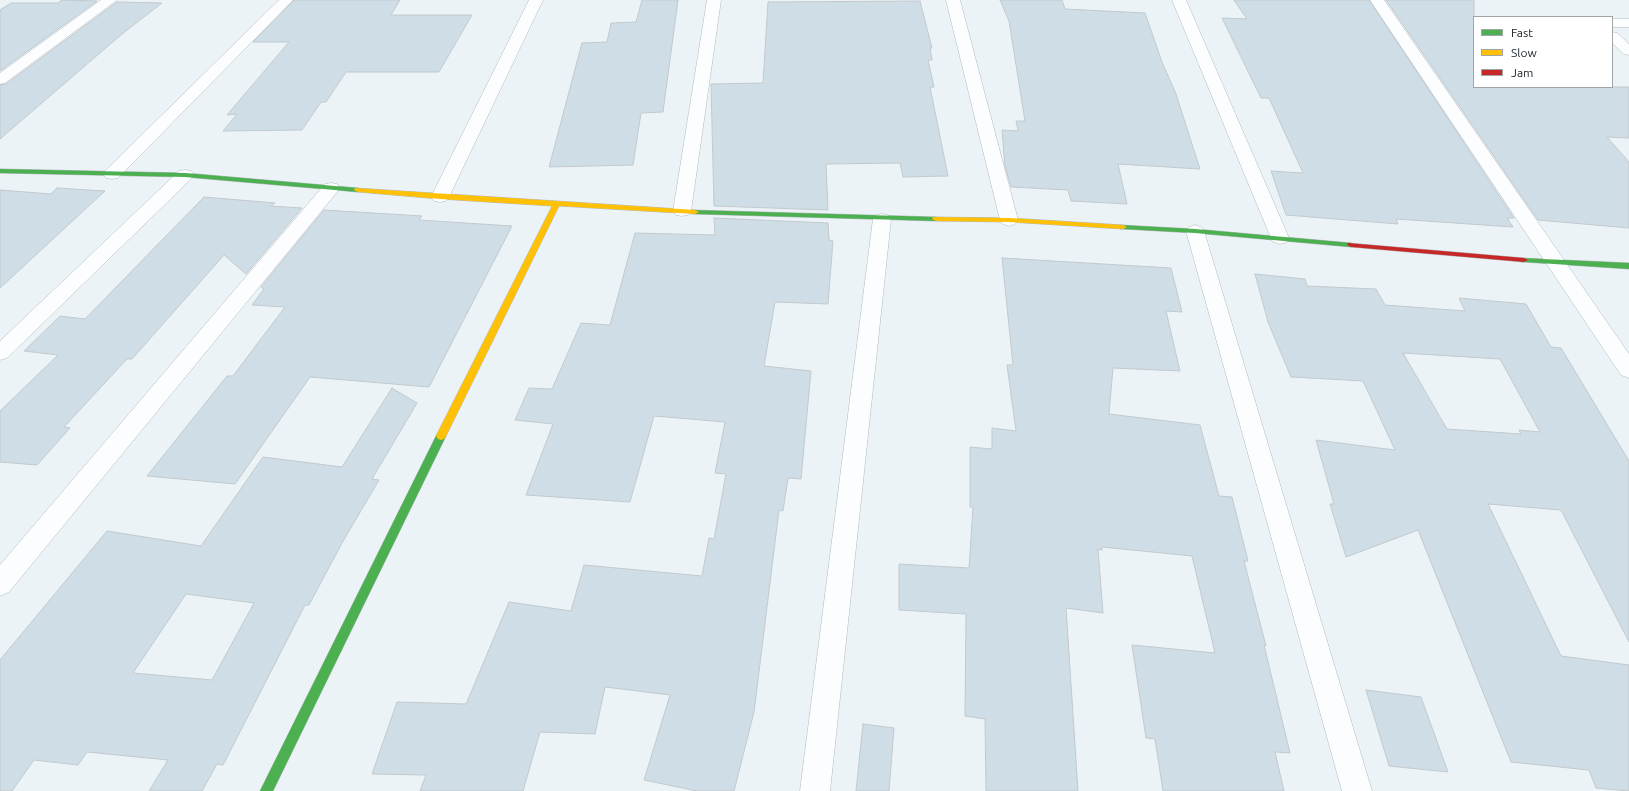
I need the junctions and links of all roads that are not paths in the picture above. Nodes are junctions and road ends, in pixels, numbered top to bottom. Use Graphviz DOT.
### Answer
graph roads {
  1 [pos="110,0"];
  2 [pos="286,0"];
  3 [pos="536,0"];
  4 [pos="714,0"];
  5 [pos="953,0"];
  6 [pos="1179,0"];
  7 [pos="1377,0"];
  8 [pos="1613,23"];
  9 [pos="1629,23"];
  10 [pos="1613,37"];
  11 [pos="1629,51"];
  12 [pos="0,80"];
  13 [pos="0,171"];
  14 [pos="112,174"];
  15 [pos="185,175"];
  16 [pos="332,188"];
  17 [pos="440,197"];
  18 [pos="556,204"];
  19 [pos="682,211"];
  20 [pos="882,219"];
  21 [pos="1009,220"];
  22 [pos="1195,230"];
  23 [pos="1280,238"];
  24 [pos="1557,263"];
  25 [pos="1629,266"];
  26 [pos="0,352"];
  27 [pos="1629,370"];
  28 [pos="0,584"];
  29 [pos="266,791"];
  30 [pos="815,791"];
  31 [pos="1357,791"];
  1 -- 12 [label="street"];
  2 -- 14 [label="street"];
  3 -- 17 [label="street"];
  4 -- 19 [label="street"];
  5 -- 21 [label="street"];
  6 -- 23 [label="street"];
  7 -- 24 [label="street"];
  8 -- 9 [label="street"];
  10 -- 11 [label="street"];
  13 -- 14 [label="street"];
  14 -- 15 [label="street"];
  15 -- 16 [label="street"];
  15 -- 26 [label="street"];
  16 -- 17 [label="street"];
  16 -- 28 [label="street"];
  17 -- 18 [label="street"];
  18 -- 19 [label="street"];
  18 -- 29 [label="street"];
  19 -- 20 [label="street"];
  20 -- 21 [label="street"];
  20 -- 30 [label="street"];
  21 -- 22 [label="street"];
  22 -- 23 [label="street"];
  22 -- 31 [label="street"];
  23 -- 24 [label="street"];
  24 -- 25 [label="street"];
  24 -- 27 [label="street"];
}
